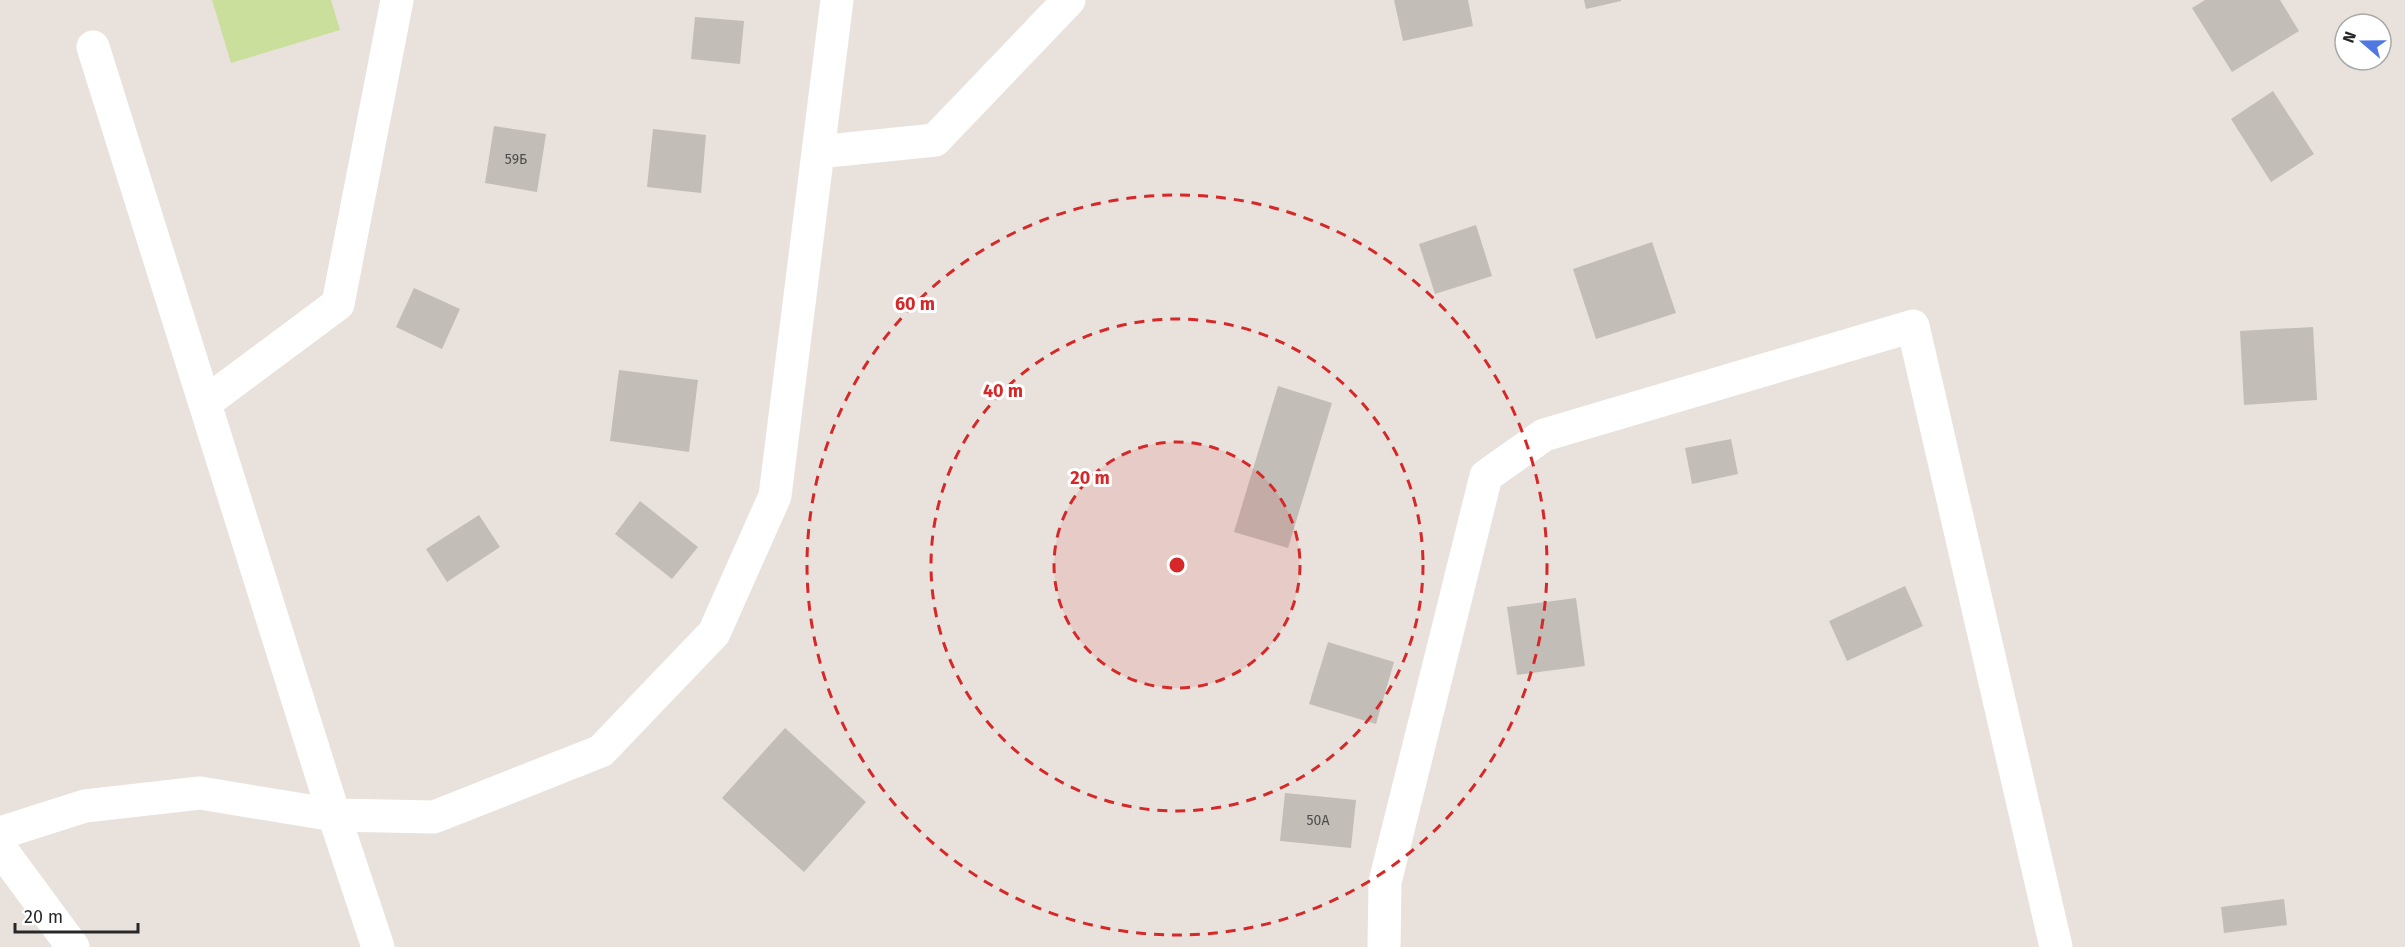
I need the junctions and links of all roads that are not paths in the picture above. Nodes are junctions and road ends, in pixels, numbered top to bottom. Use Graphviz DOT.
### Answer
graph roads {
  1 [pos="397,0"];
  2 [pos="837,0"];
  3 [pos="1069,0"];
  4 [pos="93,47"];
  5 [pos="818,152"];
  6 [pos="205,403"];
  7 [pos="334,815"];
  8 [pos="0,833"];
  9 [pos="0,848"];
  10 [pos="73,947"];
  11 [pos="378,947"];
  12 [pos="1384,947"];
  13 [pos="2056,947"];
  1 -- 6 [label="street"];
  2 -- 5 [label="street"];
  3 -- 5 [label="street"];
  4 -- 6 [label="street"];
  5 -- 7 [label="street"];
  6 -- 7 [label="street"];
  7 -- 8 [label="street"];
  7 -- 11 [label="street"];
  9 -- 10 [label="street"];
  12 -- 13 [label="street"];
}
